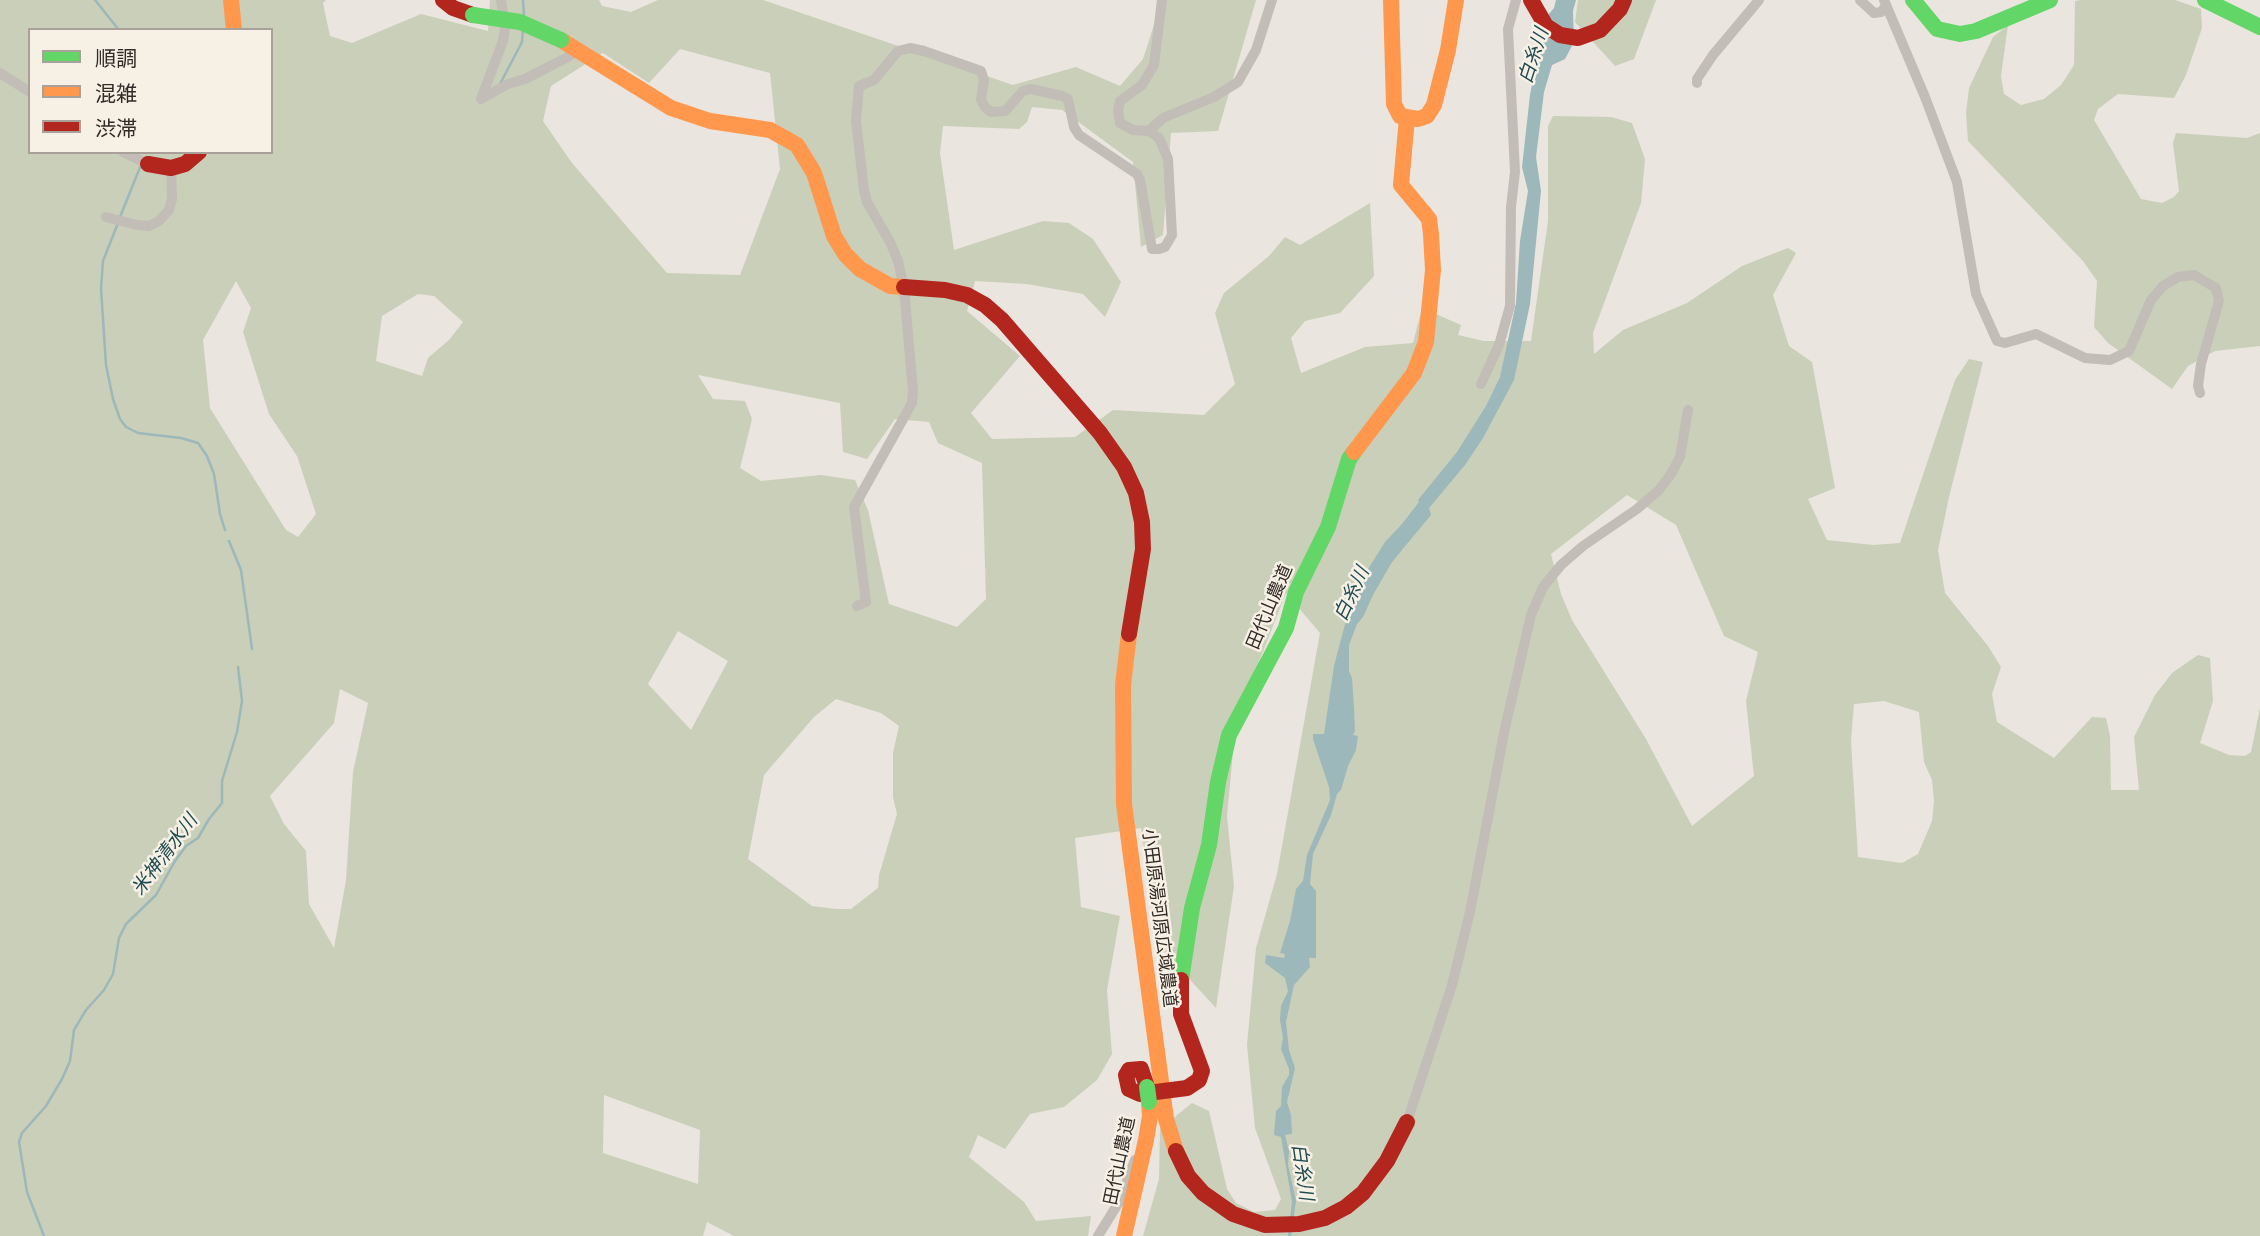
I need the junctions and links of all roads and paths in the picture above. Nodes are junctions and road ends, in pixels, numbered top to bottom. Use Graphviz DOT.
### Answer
graph roads {
  1 [pos="231,0"];
  2 [pos="443,0"];
  3 [pos="501,0"];
  4 [pos="1162,0"];
  5 [pos="1272,0"];
  6 [pos="1391,0"];
  7 [pos="1455,0"];
  8 [pos="1516,0"];
  9 [pos="1531,0"];
  10 [pos="1624,0"];
  11 [pos="1759,0"];
  12 [pos="1860,0"];
  13 [pos="1913,0"];
  14 [pos="2050,0"];
  15 [pos="2205,0"];
  16 [pos="1885,3"];
  17 [pos="2260,27"];
  18 [pos="233,28"];
  19 [pos="576,49"];
  20 [pos="0,73"];
  21 [pos="1697,83"];
  22 [pos="28,91"];
  23 [pos="1407,118"];
  24 [pos="1149,131"];
  25 [pos="127,154"];
  26 [pos="197,154"];
  27 [pos="148,164"];
  28 [pos="171,168"];
  29 [pos="108,218"];
  30 [pos="904,288"];
  31 [pos="1481,384"];
  32 [pos="2200,393"];
  33 [pos="1688,410"];
  34 [pos="857,606"];
  35 [pos="1152,1093"];
  36 [pos="1407,1122"];
  37 [pos="1146,1140"];
  38 [pos="1098,1236"];
  39 [pos="1124,1236"];
  1 -- 18 [label="street"];
  2 -- 19 [label="street, 小田原湯河原広域農道, bridge"];
  3 -- 19 [label="street"];
  4 -- 24 [label="street"];
  5 -- 24 [label="street"];
  6 -- 23 [label="street"];
  7 -- 23 [label="street"];
  8 -- 31 [label="street"];
  9 -- 10 [label="street"];
  11 -- 21 [label="street"];
  12 -- 16 [label="street"];
  13 -- 14 [label="street"];
  15 -- 17 [label="street"];
  16 -- 32 [label="street"];
  19 -- 30 [label="street, 小田原湯河原広域農道"];
  20 -- 22 [label="street"];
  23 -- 35 [label="street, 田代山農道"];
  24 -- 30 [label="street"];
  25 -- 27 [label="street"];
  26 -- 28 [label="street"];
  27 -- 28 [label="street"];
  28 -- 29 [label="street"];
  30 -- 34 [label="street"];
  30 -- 35 [label="street, 小田原湯河原広域農道"];
  33 -- 36 [label="street, 小田原湯河原広域農道"];
  35 -- 36 [label="street, 小田原湯河原広域農道"];
  35 -- 37 [label="street, 田代山農道"];
  37 -- 38 [label="street"];
  37 -- 39 [label="street, 田代山農道"];
}
